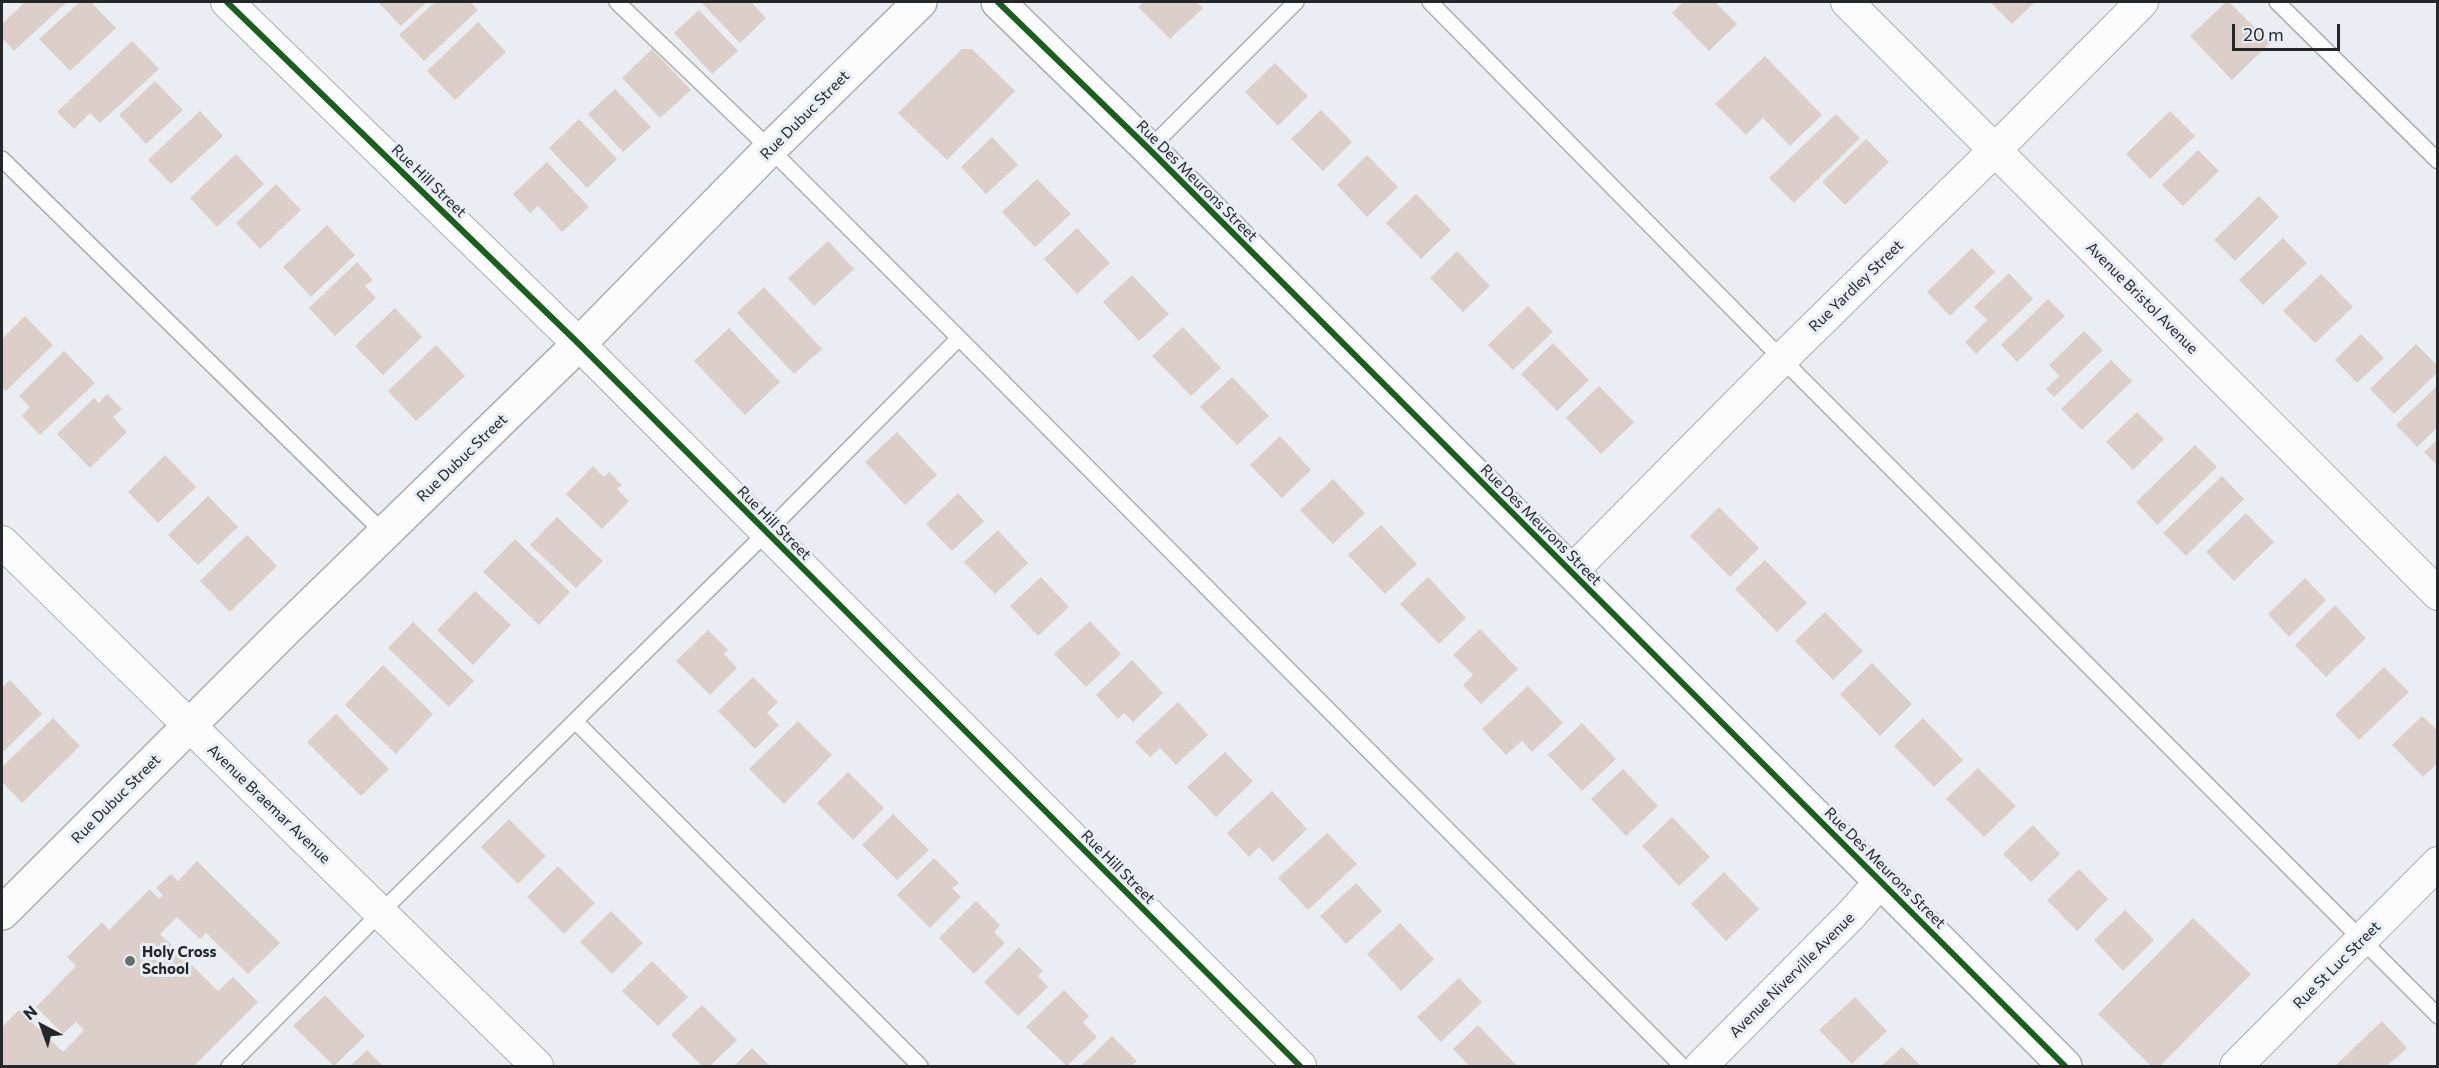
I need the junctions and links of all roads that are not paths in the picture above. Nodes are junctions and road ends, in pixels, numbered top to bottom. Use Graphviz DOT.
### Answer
graph roads {
  1 [pos="227,2"];
  2 [pos="617,2"];
  3 [pos="920,2"];
  4 [pos="998,2"];
  5 [pos="1296,2"];
  6 [pos="1430,2"];
  7 [pos="1847,2"];
  8 [pos="2142,2"];
  9 [pos="2277,2"];
  10 [pos="770,149"];
  11 [pos="1149,149"];
  12 [pos="1995,150"];
  13 [pos="2,159"];
  14 [pos="2438,161"];
  15 [pos="959,338"];
  16 [pos="579,345"];
  17 [pos="1782,359"];
  18 [pos="767,532"];
  19 [pos="384,533"];
  20 [pos="2,542"];
  21 [pos="1571,572"];
  22 [pos="2438,594"];
  23 [pos="575,721"];
  24 [pos="189,726"];
  25 [pos="2438,863"];
  26 [pos="1881,881"];
  27 [pos="381,912"];
  28 [pos="2,914"];
  29 [pos="2362,939"];
  30 [pos="2438,1016"];
  31 [pos="229,1066"];
  32 [pos="537,1066"];
  33 [pos="920,1066"];
  34 [pos="1300,1066"];
  35 [pos="1682,1066"];
  36 [pos="1701,1066"];
  37 [pos="2065,1066"];
  38 [pos="2236,1066"];
  1 -- 16 [label="street, Rue Hill Street"];
  2 -- 10 [label="lane"];
  3 -- 10 [label="street, Rue Dubuc Street"];
  4 -- 11 [label="street, Rue Des Meurons Street"];
  5 -- 11 [label="lane"];
  6 -- 17 [label="lane"];
  7 -- 12 [label="street, Avenue Bristol Avenue"];
  8 -- 12 [label="street, Rue Yardley Street"];
  9 -- 14 [label="lane"];
  10 -- 15 [label="lane"];
  10 -- 16 [label="street, Rue Dubuc Street"];
  11 -- 21 [label="street, Rue Des Meurons Street"];
  12 -- 17 [label="street, Rue Yardley Street"];
  12 -- 22 [label="street, Avenue Bristol Avenue"];
  13 -- 19 [label="lane"];
  15 -- 18 [label="lane"];
  15 -- 35 [label="lane"];
  16 -- 18 [label="street, Rue Hill Street"];
  16 -- 19 [label="street, Rue Dubuc Street"];
  17 -- 21 [label="street, Rue Yardley Street"];
  17 -- 29 [label="lane"];
  18 -- 23 [label="lane"];
  18 -- 34 [label="street, Rue Hill Street"];
  19 -- 24 [label="street, Rue Dubuc Street"];
  20 -- 24 [label="street, Avenue Braemar Avenue"];
  21 -- 26 [label="street, Rue Des Meurons Street"];
  23 -- 27 [label="lane"];
  23 -- 33 [label="lane"];
  24 -- 27 [label="street, Avenue Braemar Avenue"];
  24 -- 28 [label="street, Rue Dubuc Street"];
  25 -- 29 [label="street, Rue St Luc Street"];
  26 -- 36 [label="street, Avenue Niverville Avenue"];
  26 -- 37 [label="street, Rue Des Meurons Street"];
  27 -- 31 [label="lane"];
  27 -- 32 [label="street, Avenue Braemar Avenue"];
  29 -- 30 [label="lane"];
  29 -- 38 [label="street, Rue St Luc Street"];
}
